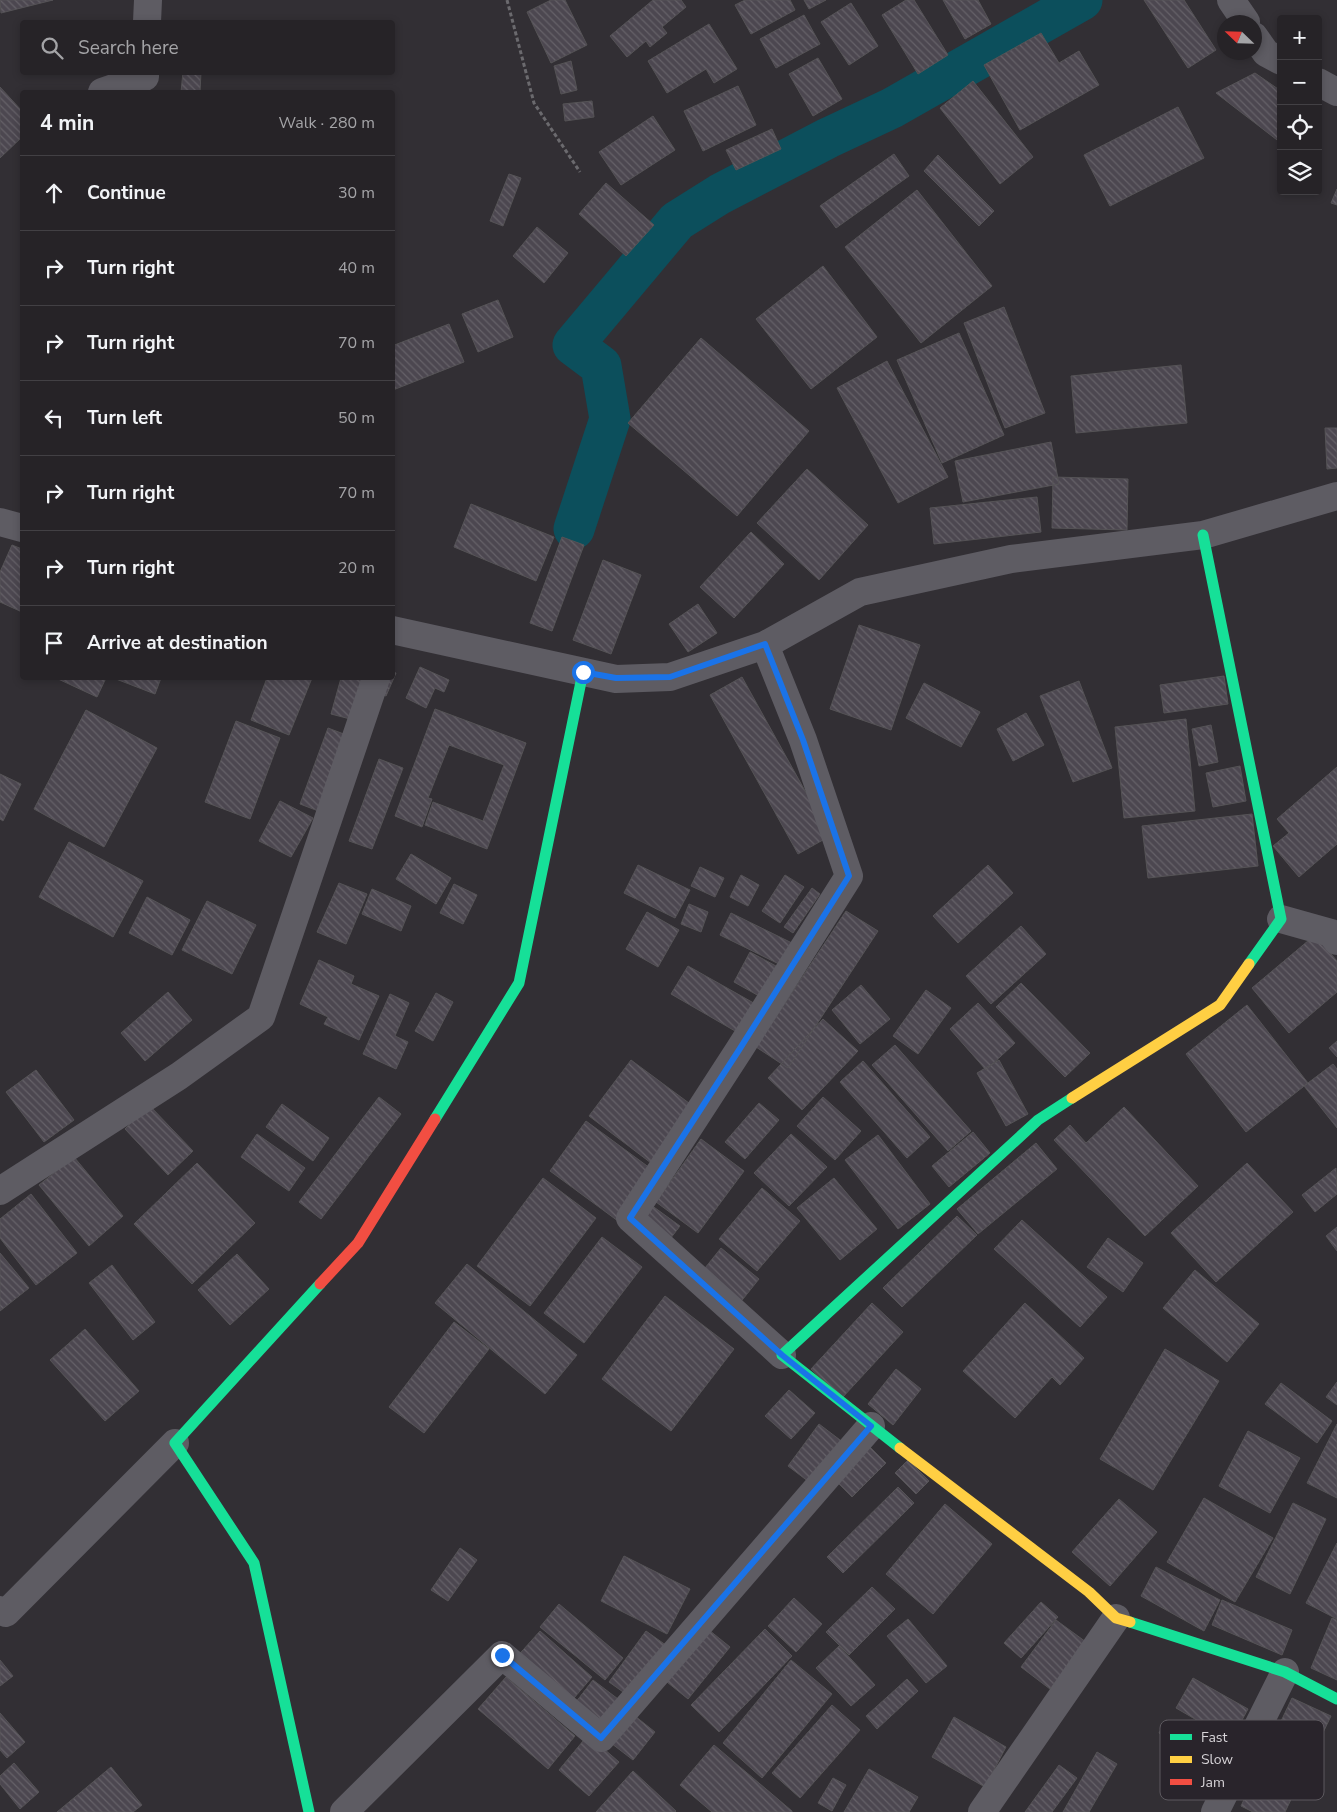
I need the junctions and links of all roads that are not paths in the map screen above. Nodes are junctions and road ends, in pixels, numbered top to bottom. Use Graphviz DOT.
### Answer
graph roads {
  1 [pos="148,0"];
  2 [pos="1231,0"];
  3 [pos="1241,15"];
  4 [pos="147,20"];
  5 [pos="1262,47"];
  6 [pos="1279,60"];
  7 [pos="145,75"];
  8 [pos="1322,84"];
  9 [pos="108,90"];
  10 [pos="1337,92"];
  11 [pos="1337,496"];
  12 [pos="0,522"];
  13 [pos="20,527"];
  14 [pos="1203,535"];
  15 [pos="395,631"];
  16 [pos="765,644"];
  17 [pos="583,672"];
  18 [pos="375,680"];
  19 [pos="1281,919"];
  20 [pos="1337,941"];
  21 [pos="0,1191"];
  22 [pos="782,1355"];
  23 [pos="871,1426"];
  24 [pos="175,1444"];
  25 [pos="0,1610"];
  26 [pos="1116,1618"];
  27 [pos="1285,1672"];
  28 [pos="1337,1699"];
  29 [pos="1261,1720"];
  30 [pos="1221,1800"];
  31 [pos="309,1812"];
  32 [pos="344,1812"];
  33 [pos="982,1812"];
  34 [pos="1215,1812"];
  1 -- 4 [label="street"];
  2 -- 3 [label="street"];
  5 -- 6 [label="street"];
  7 -- 9 [label="street"];
  8 -- 10 [label="street"];
  11 -- 14 [label="street"];
  12 -- 13 [label="street"];
  14 -- 16 [label="street"];
  14 -- 19 [label="street"];
  15 -- 17 [label="street"];
  16 -- 17 [label="street"];
  16 -- 22 [label="street"];
  17 -- 24 [label="street"];
  18 -- 21 [label="street"];
  19 -- 20 [label="street"];
  19 -- 22 [label="street"];
  22 -- 23 [label="street"];
  23 -- 26 [label="street"];
  23 -- 32 [label="street"];
  24 -- 25 [label="street"];
  24 -- 31 [label="street"];
  26 -- 27 [label="street"];
  26 -- 33 [label="street"];
  27 -- 28 [label="street"];
  27 -- 29 [label="street"];
  30 -- 34 [label="street"];
}
